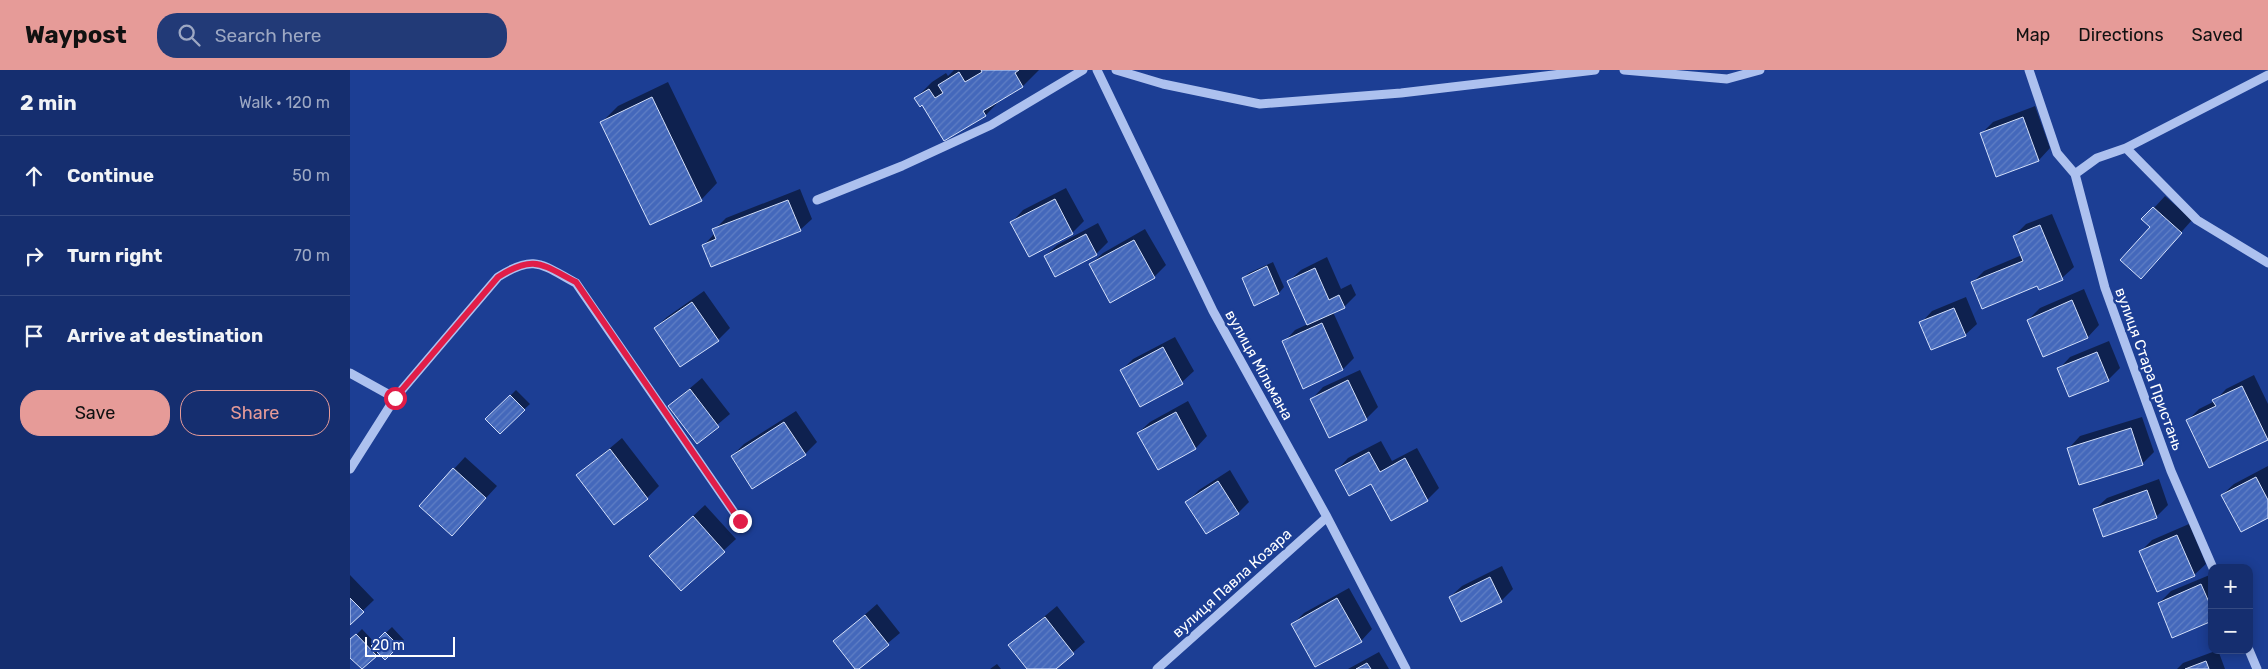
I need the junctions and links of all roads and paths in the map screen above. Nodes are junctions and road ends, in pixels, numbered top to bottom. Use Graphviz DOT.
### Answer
graph roads {
  1 [pos="1083,70"];
  2 [pos="1097,70"];
  3 [pos="1116,70"];
  4 [pos="1594,70"];
  5 [pos="1624,70"];
  6 [pos="1760,70"];
  7 [pos="2028,70"];
  8 [pos="2268,76"];
  9 [pos="2126,148"];
  10 [pos="2075,174"];
  11 [pos="817,200"];
  12 [pos="2268,264"];
  13 [pos="350,373"];
  14 [pos="395,398"];
  15 [pos="350,469"];
  16 [pos="1326,517"];
  17 [pos="740,521"];
  18 [pos="2211,564"];
  19 [pos="2251,654"];
  20 [pos="1157,669"];
  21 [pos="1406,669"];
  22 [pos="2258,669"];
  1 -- 11 [label="street"];
  2 -- 16 [label="street, вулиця Мільмана"];
  3 -- 4 [label="street"];
  5 -- 6 [label="street"];
  7 -- 10 [label="street"];
  8 -- 9 [label="street"];
  9 -- 10 [label="street"];
  9 -- 12 [label="street"];
  10 -- 18 [label="street, вулиця Стара Пристань"];
  13 -- 14 [label="street"];
  14 -- 15 [label="street"];
  14 -- 17 [label="street"];
  16 -- 20 [label="street, вулиця Павла Козара"];
  16 -- 21 [label="street, вулиця Мільмана"];
  19 -- 22 [label="street"];
}
